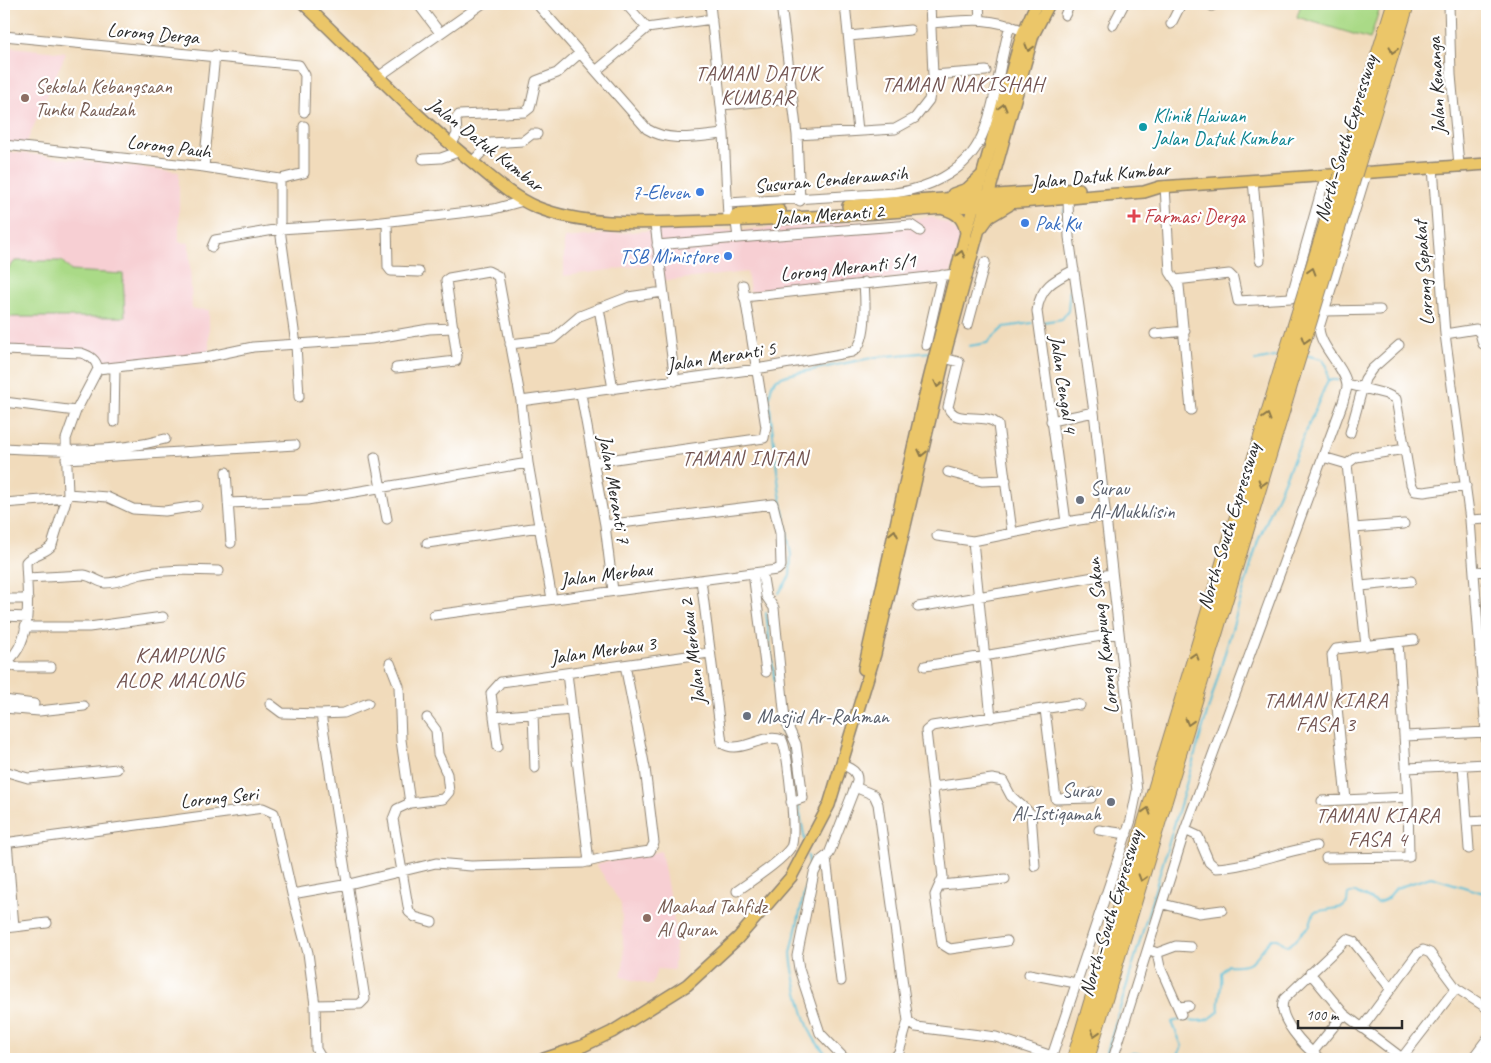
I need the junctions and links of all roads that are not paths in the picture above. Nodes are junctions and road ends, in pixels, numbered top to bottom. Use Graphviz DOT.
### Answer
graph roads {
  1 [pos="304,4"];
  2 [pos="418,4"];
  3 [pos="481,4"];
  4 [pos="537,4"];
  5 [pos="626,4"];
  6 [pos="710,4"];
  7 [pos="780,4"];
  8 [pos="845,4"];
  9 [pos="930,4"];
  10 [pos="979,4"];
  11 [pos="1036,4"];
  12 [pos="1049,4"];
  13 [pos="1070,4"];
  14 [pos="1124,4"];
  15 [pos="1181,4"];
  16 [pos="1394,4"];
  17 [pos="1407,4"];
  18 [pos="1450,4"];
  19 [pos="1064,15"];
  20 [pos="980,18"];
  21 [pos="712,19"];
  22 [pos="932,23"];
  23 [pos="1171,24"];
  24 [pos="1010,25"];
  25 [pos="1113,25"];
  26 [pos="647,28"];
  27 [pos="910,30"];
  28 [pos="1024,30"];
  29 [pos="440,33"];
  30 [pos="4,36"];
  31 [pos="849,36"];
  32 [pos="580,53"];
  33 [pos="215,55"];
  34 [pos="596,71"];
  35 [pos="986,71"];
  36 [pos="933,75"];
  37 [pos="378,77"];
  38 [pos="792,99"];
  39 [pos="721,105"];
  40 [pos="304,112"];
  41 [pos="304,126"];
  42 [pos="858,131"];
  43 [pos="537,134"];
  44 [pos="724,134"];
  45 [pos="796,135"];
  46 [pos="4,145"];
  47 [pos="454,149"];
  48 [pos="423,159"];
  49 [pos="472,162"];
  50 [pos="1487,164"];
  51 [pos="1459,165"];
  52 [pos="204,167"];
  53 [pos="1433,167"];
  54 [pos="1367,171"];
  55 [pos="990,172"];
  56 [pos="1326,174"];
  57 [pos="280,180"];
  58 [pos="1252,180"];
  59 [pos="1149,186"];
  60 [pos="1165,186"];
  61 [pos="1016,198"];
  62 [pos="1068,198"];
  63 [pos="982,200"];
  64 [pos="523,201"];
  65 [pos="800,201"];
  66 [pos="728,203"];
  67 [pos="935,204"];
  68 [pos="784,218"];
  69 [pos="727,220"];
  70 [pos="387,222"];
  71 [pos="655,224"];
  72 [pos="280,229"];
  73 [pos="920,231"];
  74 [pos="784,235"];
  75 [pos="972,235"];
  76 [pos="738,238"];
  77 [pos="658,245"];
  78 [pos="212,246"];
  79 [pos="1260,260"];
  80 [pos="985,262"];
  81 [pos="1074,270"];
  82 [pos="419,272"];
  83 [pos="956,274"];
  84 [pos="942,275"];
  85 [pos="1176,280"];
  86 [pos="864,282"];
  87 [pos="742,285"];
  88 [pos="663,292"];
  89 [pos="744,297"];
  90 [pos="958,305"];
  91 [pos="599,308"];
  92 [pos="973,309"];
  93 [pos="1380,310"];
  94 [pos="1324,311"];
  95 [pos="968,325"];
  96 [pos="454,328"];
  97 [pos="1185,331"];
  98 [pos="1155,334"];
  99 [pos="1445,334"];
  100 [pos="510,344"];
  101 [pos="1483,344"];
  102 [pos="296,345"];
  103 [pos="926,345"];
  104 [pos="1399,345"];
  105 [pos="4,350"];
  106 [pos="944,358"];
  107 [pos="115,368"];
  108 [pos="396,368"];
  109 [pos="1289,368"];
  110 [pos="98,369"];
  111 [pos="756,369"];
  112 [pos="674,381"];
  113 [pos="1347,384"];
  114 [pos="1362,388"];
  115 [pos="613,389"];
  116 [pos="581,394"];
  117 [pos="298,397"];
  118 [pos="521,401"];
  119 [pos="4,402"];
  120 [pos="1191,410"];
  121 [pos="76,411"];
  122 [pos="1094,412"];
  123 [pos="1051,421"];
  124 [pos="114,422"];
  125 [pos="1350,433"];
  126 [pos="165,439"];
  127 [pos="295,445"];
  128 [pos="4,448"];
  129 [pos="1405,449"];
  130 [pos="66,454"];
  131 [pos="375,457"];
  132 [pos="1323,457"];
  133 [pos="528,462"];
  134 [pos="594,462"];
  135 [pos="1347,464"];
  136 [pos="226,472"];
  137 [pos="948,472"];
  138 [pos="1006,480"];
  139 [pos="381,486"];
  140 [pos="1466,486"];
  141 [pos="67,496"];
  142 [pos="4,503"];
  143 [pos="228,503"];
  144 [pos="197,506"];
  145 [pos="1106,516"];
  146 [pos="387,518"];
  147 [pos="1487,519"];
  148 [pos="1470,520"];
  149 [pos="1066,522"];
  150 [pos="605,524"];
  151 [pos="1404,524"];
  152 [pos="540,527"];
  153 [pos="1354,528"];
  154 [pos="1012,532"];
  155 [pos="937,536"];
  156 [pos="973,541"];
  157 [pos="231,543"];
  158 [pos="427,543"];
  159 [pos="219,571"];
  160 [pos="1475,571"];
  161 [pos="1487,572"];
  162 [pos="758,573"];
  163 [pos="1112,574"];
  164 [pos="27,578"];
  165 [pos="701,580"];
  166 [pos="1411,581"];
  167 [pos="1361,586"];
  168 [pos="613,591"];
  169 [pos="886,591"];
  170 [pos="978,598"];
  171 [pos="4,599"];
  172 [pos="28,599"];
  173 [pos="552,599"];
  174 [pos="918,607"];
  175 [pos="434,615"];
  176 [pos="4,616"];
  177 [pos="26,617"];
  178 [pos="163,617"];
  179 [pos="26,627"];
  180 [pos="1119,633"];
  181 [pos="1414,640"];
  182 [pos="1398,642"];
  183 [pos="1366,646"];
  184 [pos="709,653"];
  185 [pos="985,657"];
  186 [pos="390,663"];
  187 [pos="5,664"];
  188 [pos="625,665"];
  189 [pos="51,666"];
  190 [pos="925,666"];
  191 [pos="766,672"];
  192 [pos="567,673"];
  193 [pos="4,700"];
  194 [pos="368,703"];
  195 [pos="34,704"];
  196 [pos="270,704"];
  197 [pos="1080,705"];
  198 [pos="84,706"];
  199 [pos="4,708"];
  200 [pos="1045,709"];
  201 [pos="571,710"];
  202 [pos="321,714"];
  203 [pos="532,714"];
  204 [pos="427,718"];
  205 [pos="494,718"];
  206 [pos="991,718"];
  207 [pos="1487,732"];
  208 [pos="1405,736"];
  209 [pos="1487,746"];
  210 [pos="498,747"];
  211 [pos="1487,764"];
  212 [pos="843,765"];
  213 [pos="1463,765"];
  214 [pos="535,768"];
  215 [pos="1407,768"];
  216 [pos="116,769"];
  217 [pos="4,771"];
  218 [pos="855,787"];
  219 [pos="933,788"];
  220 [pos="1092,793"];
  221 [pos="1408,797"];
  222 [pos="1346,800"];
  223 [pos="795,801"];
  224 [pos="1322,801"];
  225 [pos="410,803"];
  226 [pos="1487,821"];
  227 [pos="1467,822"];
  228 [pos="1099,830"];
  229 [pos="1186,830"];
  230 [pos="1126,834"];
  231 [pos="6,842"];
  232 [pos="1316,846"];
  233 [pos="1469,849"];
  234 [pos="826,858"];
  235 [pos="1326,858"];
  236 [pos="589,862"];
  237 [pos="1035,866"];
  238 [pos="404,872"];
  239 [pos="1006,879"];
  240 [pos="349,884"];
  241 [pos="941,885"];
  242 [pos="737,891"];
  243 [pos="292,894"];
  244 [pos="1162,904"];
  245 [pos="1222,910"];
  246 [pos="432,922"];
  247 [pos="47,923"];
  248 [pos="14,927"];
  249 [pos="4,928"];
  250 [pos="1007,942"];
  251 [pos="1191,947"];
  252 [pos="1152,951"];
  253 [pos="1310,973"];
  254 [pos="1029,974"];
  255 [pos="841,981"];
  256 [pos="1076,983"];
  257 [pos="1391,988"];
  258 [pos="1456,988"];
  259 [pos="315,1005"];
  260 [pos="1189,1006"];
  261 [pos="1487,1008"];
  262 [pos="1344,1014"];
  263 [pos="908,1021"];
  264 [pos="1362,1028"];
  265 [pos="1487,1039"];
  266 [pos="1316,1056"];
  267 [pos="1052,1058"];
  268 [pos="322,1059"];
  269 [pos="544,1059"];
  270 [pos="845,1059"];
  271 [pos="894,1059"];
  272 [pos="1074,1059"];
  273 [pos="1087,1059"];
  274 [pos="1113,1059"];
  275 [pos="1401,1059"];
  276 [pos="1472,1059"];
  1 -- 37 [label="main road, Jalan Datuk Kumbar"];
  2 -- 29 [label="street"];
  3 -- 29 [label="street"];
  4 -- 32 [label="street"];
  5 -- 26 [label="street"];
  6 -- 21 [label="street"];
  7 -- 38 [label="street"];
  8 -- 31 [label="street"];
  9 -- 22 [label="street"];
  10 -- 20 [label="street"];
  11 -- 28 [label="main road"];
  12 -- 55 [label="main road, one-way"];
  13 -- 19 [label="street"];
  14 -- 25 [label="street"];
  15 -- 23 [label="street"];
  109 -- 16 [label="highway, North–South Expressway, one-way, bridge"];
  17 -- 109 [label="highway, North–South Expressway, one-way, bridge"];
  18 -- 51 [label="street, Jalan Kenanga"];
  20 -- 22 [label="street"];
  20 -- 24 [label="street"];
  21 -- 26 [label="street"];
  21 -- 39 [label="street"];
  22 -- 36 [label="street"];
  24 -- 28 [label="street"];
  24 -- 65 [label="street, Susuran Cenderawasih"];
  26 -- 34 [label="street"];
  27 -- 31 [label="street"];
  55 -- 28 [label="main road, one-way"];
  29 -- 37 [label="street"];
  30 -- 33 [label="street, Lorong Derga"];
  31 -- 42 [label="street"];
  32 -- 34 [label="street"];
  32 -- 47 [label="street"];
  33 -- 40 [label="street, Lorong Derga"];
  33 -- 52 [label="street"];
  34 -- 44 [label="street"];
  35 -- 36 [label="street"];
  36 -- 42 [label="street"];
  37 -- 47 [label="main road, Jalan Datuk Kumbar"];
  38 -- 39 [label="street"];
  38 -- 45 [label="street"];
  39 -- 44 [label="street"];
  41 -- 57 [label="street"];
  42 -- 45 [label="street"];
  43 -- 49 [label="street"];
  44 -- 66 [label="street"];
  45 -- 65 [label="street"];
  46 -- 52 [label="street, Lorong Pauh"];
  47 -- 48 [label="street"];
  47 -- 49 [label="main road, Jalan Datuk Kumbar"];
  49 -- 64 [label="main road, Jalan Datuk Kumbar"];
  50 -- 51 [label="main road, Jalan Datuk Kumbar"];
  51 -- 53 [label="main road, Jalan Datuk Kumbar"];
  52 -- 57 [label="street, Lorong Pauh"];
  53 -- 54 [label="main road, Jalan Datuk Kumbar"];
  53 -- 99 [label="street, Lorong Sepakat"];
  54 -- 56 [label="main road, Jalan Datuk Kumbar"];
  54 -- 94 [label="street"];
  55 -- 61 [label="main road"];
  55 -- 63 [label="main road"];
  55 -- 67 [label="main road"];
  56 -- 58 [label="main road, Jalan Datuk Kumbar"];
  56 -- 85 [label="street"];
  57 -- 72 [label="street"];
  58 -- 60 [label="main road, Jalan Datuk Kumbar"];
  58 -- 79 [label="street"];
  59 -- 60 [label="main road, Jalan Datuk Kumbar"];
  59 -- 61 [label="main road, Jalan Datuk Kumbar"];
  59 -- 62 [label="main road, Jalan Datuk Kumbar"];
  60 -- 85 [label="street"];
  61 -- 62 [label="main road, Jalan Datuk Kumbar"];
  61 -- 63 [label="main road, Jalan Datuk Kumbar"];
  61 -- 75 [label="main road"];
  62 -- 81 [label="street, Lorong Kampung Sakan"];
  63 -- 67 [label="main road, Jalan Datuk Kumbar"];
  63 -- 75 [label="main road"];
  64 -- 70 [label="street"];
  64 -- 71 [label="main road, Jalan Datuk Kumbar"];
  65 -- 66 [label="street, Susuran Cenderawasih"];
  66 -- 69 [label="street"];
  67 -- 68 [label="main road, Jalan Datuk Kumbar"];
  67 -- 69 [label="main road, Jalan Datuk Kumbar"];
  67 -- 75 [label="main road"];
  68 -- 69 [label="main road, Jalan Datuk Kumbar"];
  68 -- 74 [label="street"];
  69 -- 71 [label="main road, Jalan Datuk Kumbar"];
  69 -- 76 [label="street"];
  70 -- 72 [label="street"];
  70 -- 82 [label="street"];
  71 -- 77 [label="street"];
  72 -- 78 [label="street"];
  72 -- 102 [label="street"];
  73 -- 74 [label="street, Jalan Meranti 2"];
  74 -- 76 [label="street, Jalan Meranti 2"];
  83 -- 75 [label="main road, one-way"];
  75 -- 90 [label="main road"];
  76 -- 77 [label="street, Jalan Meranti 2"];
  77 -- 88 [label="street"];
  80 -- 92 [label="street"];
  81 -- 122 [label="street, Lorong Kampung Sakan"];
  81 -- 123 [label="street, Jalan Cengal 4"];
  83 -- 84 [label="street, Lorong Meranti 5/1"];
  169 -- 83 [label="main road, one-way"];
  84 -- 86 [label="street, Lorong Meranti 5/1"];
  84 -- 103 [label="street"];
  85 -- 97 [label="street"];
  86 -- 89 [label="street, Lorong Meranti 5/1"];
  86 -- 111 [label="street, Jalan Meranti 5"];
  87 -- 89 [label="street"];
  88 -- 91 [label="street"];
  88 -- 112 [label="street"];
  89 -- 111 [label="street"];
  90 -- 92 [label="street"];
  90 -- 106 [label="main road"];
  91 -- 100 [label="street"];
  91 -- 115 [label="street"];
  92 -- 95 [label="street"];
  93 -- 94 [label="street"];
  94 -- 113 [label="street"];
  96 -- 100 [label="street"];
  96 -- 102 [label="street"];
  96 -- 108 [label="street"];
  97 -- 98 [label="street"];
  97 -- 120 [label="street"];
  99 -- 101 [label="street"];
  99 -- 140 [label="street, Lorong Sepakat"];
  100 -- 118 [label="street"];
  102 -- 107 [label="street"];
  102 -- 117 [label="street"];
  104 -- 114 [label="street"];
  105 -- 110 [label="street"];
  106 -- 138 [label="street"];
  106 -- 169 [label="main road, one-way"];
  107 -- 110 [label="street"];
  107 -- 124 [label="street"];
  272 -- 109 [label="highway, North–South Expressway, one-way"];
  109 -- 273 [label="highway, North–South Expressway, one-way"];
  110 -- 121 [label="street"];
  111 -- 112 [label="street, Jalan Meranti 5"];
  111 -- 134 [label="street"];
  112 -- 115 [label="street, Jalan Meranti 5"];
  113 -- 114 [label="street"];
  113 -- 132 [label="street"];
  114 -- 125 [label="street"];
  114 -- 129 [label="street"];
  115 -- 116 [label="street, Jalan Meranti 5"];
  116 -- 118 [label="street, Jalan Meranti 5"];
  116 -- 134 [label="street, Jalan Meranti 7"];
  118 -- 133 [label="street"];
  119 -- 121 [label="street"];
  121 -- 130 [label="street"];
  122 -- 123 [label="street"];
  122 -- 145 [label="street, Lorong Kampung Sakan"];
  123 -- 149 [label="street, Jalan Cengal 4"];
  126 -- 130 [label="street"];
  127 -- 130 [label="street"];
  128 -- 130 [label="street"];
  129 -- 135 [label="street"];
  129 -- 140 [label="street"];
  130 -- 141 [label="street"];
  131 -- 139 [label="street"];
  132 -- 135 [label="street"];
  132 -- 229 [label="street"];
  133 -- 139 [label="street"];
  133 -- 152 [label="street"];
  134 -- 150 [label="street, Jalan Meranti 7"];
  135 -- 153 [label="street"];
  136 -- 143 [label="street"];
  137 -- 138 [label="street"];
  138 -- 154 [label="street"];
  139 -- 143 [label="street"];
  139 -- 146 [label="street"];
  140 -- 148 [label="street, Lorong Sepakat"];
  141 -- 142 [label="street"];
  141 -- 144 [label="street"];
  141 -- 164 [label="street"];
  143 -- 157 [label="street"];
  145 -- 149 [label="street"];
  145 -- 163 [label="street, Lorong Kampung Sakan"];
  147 -- 148 [label="street"];
  148 -- 160 [label="street, Lorong Sepakat"];
  149 -- 154 [label="street"];
  150 -- 162 [label="street, Jalan Merbau"];
  150 -- 168 [label="street, Jalan Meranti 7"];
  151 -- 153 [label="street"];
  152 -- 158 [label="street"];
  152 -- 173 [label="street"];
  153 -- 167 [label="street"];
  154 -- 156 [label="street"];
  155 -- 156 [label="street"];
  156 -- 170 [label="street"];
  159 -- 164 [label="street"];
  160 -- 161 [label="street"];
  160 -- 207 [label="street, Lorong Sepakat"];
  162 -- 165 [label="street, Jalan Merbau"];
  162 -- 191 [label="street"];
  162 -- 223 [label="street"];
  163 -- 170 [label="street"];
  163 -- 180 [label="street, Lorong Kampung Sakan"];
  164 -- 172 [label="street"];
  165 -- 168 [label="street, Jalan Merbau"];
  165 -- 184 [label="street, Jalan Merbau 2"];
  166 -- 167 [label="street"];
  167 -- 183 [label="street"];
  168 -- 173 [label="street, Jalan Merbau"];
  169 -- 212 [label="main road"];
  170 -- 174 [label="street"];
  170 -- 185 [label="street"];
  171 -- 172 [label="street"];
  172 -- 177 [label="street"];
  173 -- 175 [label="street, Jalan Merbau"];
  176 -- 177 [label="street"];
  177 -- 179 [label="street"];
  178 -- 179 [label="street"];
  179 -- 187 [label="street"];
  180 -- 185 [label="street"];
  180 -- 230 [label="street, Lorong Kampung Sakan"];
  181 -- 182 [label="street"];
  182 -- 183 [label="street"];
  182 -- 208 [label="street"];
  183 -- 222 [label="street"];
  184 -- 188 [label="street, Jalan Merbau 3"];
  184 -- 223 [label="street, Jalan Merbau 2"];
  185 -- 190 [label="street"];
  185 -- 206 [label="street"];
  186 -- 225 [label="street"];
  187 -- 189 [label="street"];
  188 -- 192 [label="street, Jalan Merbau 3"];
  188 -- 236 [label="street"];
  192 -- 201 [label="street"];
  192 -- 205 [label="street, Jalan Merbau 3"];
  193 -- 195 [label="street"];
  194 -- 202 [label="street"];
  196 -- 202 [label="street"];
  197 -- 200 [label="street"];
  198 -- 199 [label="street"];
  200 -- 206 [label="street"];
  200 -- 220 [label="street"];
  201 -- 203 [label="street"];
  201 -- 236 [label="street"];
  202 -- 240 [label="street"];
  203 -- 205 [label="street"];
  203 -- 214 [label="street"];
  204 -- 225 [label="street"];
  205 -- 210 [label="street"];
  206 -- 219 [label="street"];
  207 -- 208 [label="street"];
  207 -- 209 [label="street, Lorong Sepakat"];
  208 -- 215 [label="street"];
  211 -- 213 [label="street"];
  212 -- 218 [label="street"];
  212 -- 269 [label="main road"];
  213 -- 215 [label="street"];
  213 -- 227 [label="street"];
  215 -- 221 [label="street"];
  216 -- 217 [label="street"];
  218 -- 234 [label="street"];
  218 -- 263 [label="street"];
  219 -- 237 [label="street"];
  219 -- 241 [label="street"];
  221 -- 222 [label="street"];
  221 -- 235 [label="street"];
  222 -- 224 [label="street"];
  223 -- 242 [label="street"];
  225 -- 238 [label="street"];
  226 -- 227 [label="street"];
  227 -- 233 [label="street"];
  228 -- 230 [label="street"];
  229 -- 232 [label="street"];
  229 -- 244 [label="street"];
  230 -- 256 [label="street, Lorong Kampung Sakan"];
  231 -- 243 [label="street, Lorong Seri"];
  231 -- 248 [label="street"];
  234 -- 255 [label="street"];
  234 -- 270 [label="street"];
  236 -- 238 [label="street"];
  238 -- 240 [label="street"];
  238 -- 246 [label="street"];
  239 -- 241 [label="street"];
  240 -- 243 [label="street"];
  240 -- 259 [label="street"];
  241 -- 250 [label="street"];
  243 -- 259 [label="street, Lorong Seri"];
  244 -- 245 [label="street"];
  244 -- 252 [label="street"];
  247 -- 248 [label="street"];
  248 -- 249 [label="street"];
  251 -- 252 [label="street"];
  252 -- 260 [label="street"];
  252 -- 274 [label="street"];
  253 -- 257 [label="street"];
  253 -- 262 [label="street"];
  253 -- 266 [label="street"];
  254 -- 256 [label="street"];
  256 -- 267 [label="street, Lorong Kampung Sakan"];
  257 -- 258 [label="street"];
  257 -- 264 [label="street"];
  258 -- 261 [label="street"];
  258 -- 275 [label="street"];
  259 -- 268 [label="street, Lorong Seri"];
  262 -- 264 [label="street"];
  262 -- 266 [label="street"];
  263 -- 267 [label="street"];
  263 -- 271 [label="street"];
  264 -- 275 [label="street"];
  265 -- 276 [label="street"];
}
